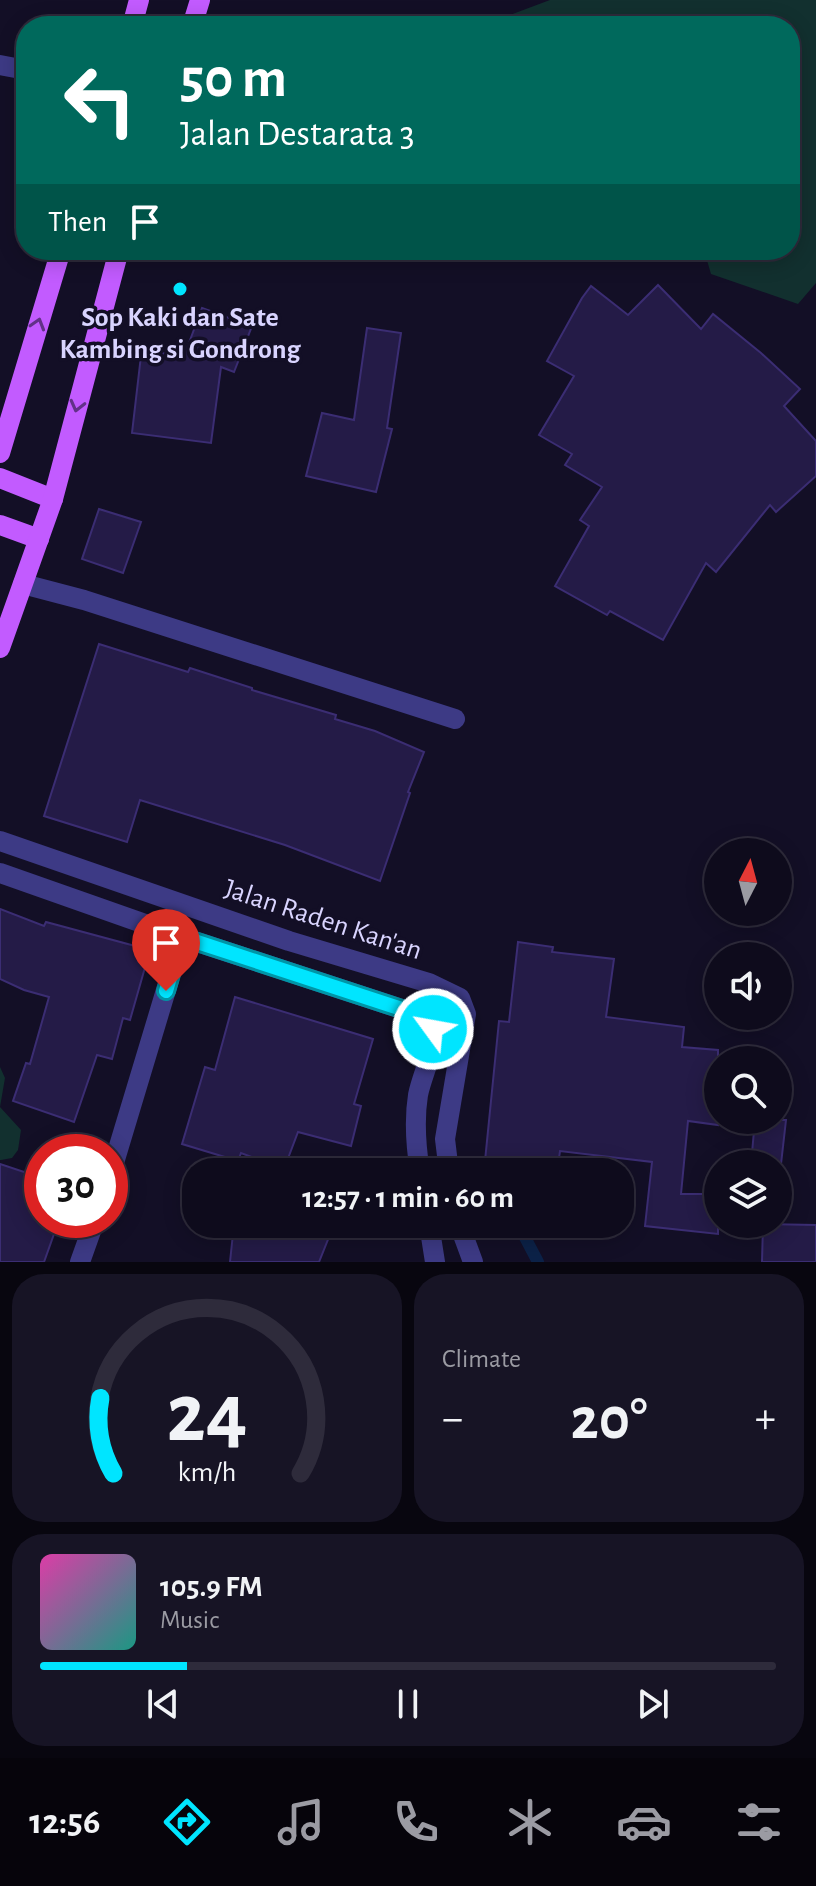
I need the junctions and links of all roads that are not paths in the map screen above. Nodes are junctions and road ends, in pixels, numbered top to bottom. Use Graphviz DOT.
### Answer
graph roads {
  1 [pos="58,260"];
  2 [pos="116,260"];
  3 [pos="0,453"];
  4 [pos="0,478"];
  5 [pos="53,499"];
  6 [pos="0,525"];
  7 [pos="39,539"];
  8 [pos="23,584"];
  9 [pos="0,648"];
  10 [pos="455,719"];
  11 [pos="0,841"];
  12 [pos="0,873"];
  13 [pos="182,937"];
  14 [pos="123,1134"];
  15 [pos="419,1158"];
  16 [pos="447,1158"];
  17 [pos="89,1238"];
  18 [pos="431,1238"];
  19 [pos="464,1238"];
  20 [pos="80,1262"];
  21 [pos="435,1262"];
  22 [pos="473,1262"];
  3 -- 1 [label="main road, one-way"];
  2 -- 5 [label="main road, one-way"];
  4 -- 5 [label="main road"];
  5 -- 7 [label="main road"];
  6 -- 7 [label="main road"];
  7 -- 8 [label="main road"];
  8 -- 9 [label="main road"];
  8 -- 10 [label="street"];
  11 -- 16 [label="street, Jalan Raden Kan'an"];
  12 -- 13 [label="street"];
  13 -- 14 [label="street"];
  13 -- 15 [label="street"];
  17 -- 20 [label="street"];
  18 -- 21 [label="street"];
  19 -- 22 [label="street"];
}
